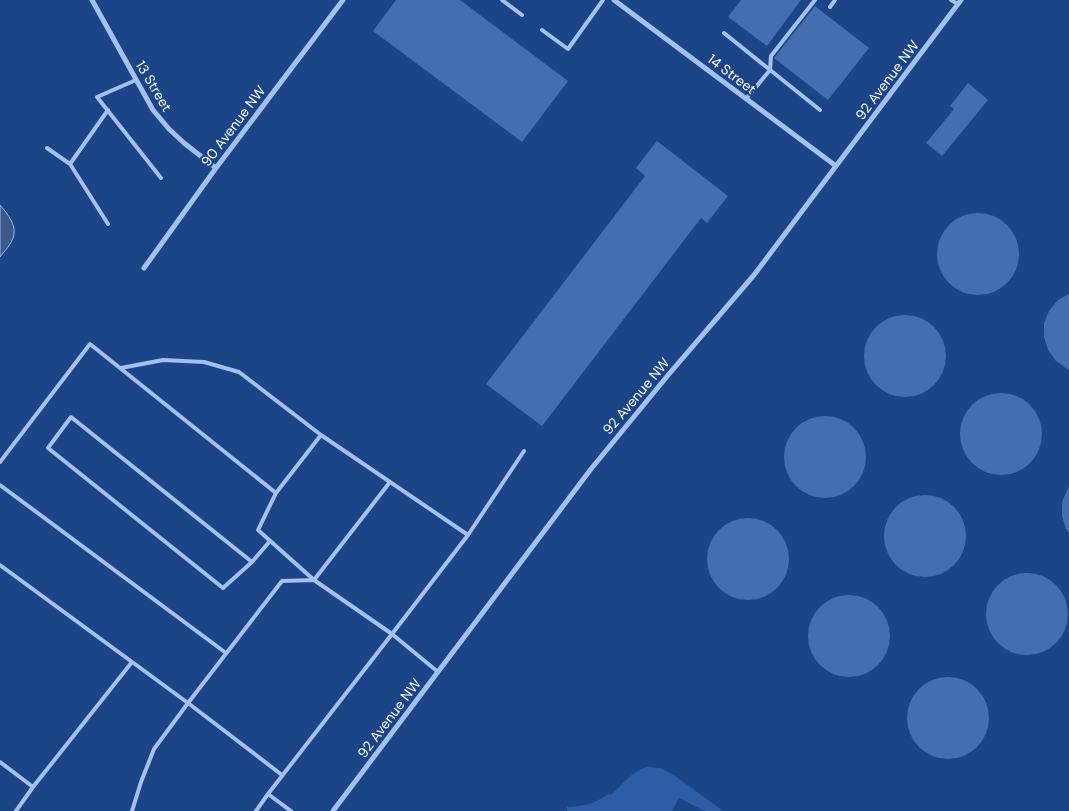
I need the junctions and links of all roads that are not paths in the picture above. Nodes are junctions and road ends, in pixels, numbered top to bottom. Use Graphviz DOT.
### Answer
graph roads {
  1 [pos="92,0"];
  2 [pos="343,0"];
  3 [pos="502,0"];
  4 [pos="603,0"];
  5 [pos="614,0"];
  6 [pos="815,0"];
  7 [pos="835,0"];
  8 [pos="951,0"];
  9 [pos="960,2"];
  10 [pos="830,7"];
  11 [pos="522,15"];
  12 [pos="542,30"];
  13 [pos="724,33"];
  14 [pos="770,70"];
  15 [pos="136,80"];
  16 [pos="746,99"];
  17 [pos="108,110"];
  18 [pos="820,110"];
  19 [pos="46,148"];
  20 [pos="70,164"];
  21 [pos="836,166"];
  22 [pos="216,168"];
  23 [pos="161,178"];
  24 [pos="108,224"];
  25 [pos="144,268"];
  26 [pos="120,368"];
  27 [pos="321,435"];
  28 [pos="524,451"];
  29 [pos="0,462"];
  30 [pos="390,482"];
  31 [pos="0,485"];
  32 [pos="276,493"];
  33 [pos="468,535"];
  34 [pos="270,541"];
  35 [pos="252,562"];
  36 [pos="0,565"];
  37 [pos="314,580"];
  38 [pos="392,634"];
  39 [pos="226,653"];
  40 [pos="132,662"];
  41 [pos="438,672"];
  42 [pos="188,703"];
  43 [pos="0,762"];
  44 [pos="282,776"];
  45 [pos="33,786"];
  46 [pos="268,794"];
  47 [pos="16,811"];
  48 [pos="132,811"];
  49 [pos="256,811"];
  50 [pos="291,811"];
  51 [pos="332,811"];
  1 -- 15 [label="street, 13 Street"];
  2 -- 22 [label="street, 90 Avenue NW"];
  3 -- 11 [label="lane"];
  4 -- 12 [label="lane"];
  5 -- 16 [label="street, 14 Street"];
  6 -- 14 [label="lane"];
  7 -- 10 [label="lane"];
  8 -- 9 [label="lane"];
  9 -- 21 [label="street, 92 Avenue NW"];
  13 -- 14 [label="lane"];
  14 -- 16 [label="lane"];
  14 -- 18 [label="lane"];
  15 -- 17 [label="lane"];
  15 -- 22 [label="street, 13 Street"];
  16 -- 21 [label="street, 14 Street"];
  17 -- 20 [label="lane"];
  17 -- 23 [label="lane"];
  19 -- 20 [label="lane"];
  20 -- 24 [label="lane"];
  21 -- 41 [label="street, 92 Avenue NW"];
  22 -- 25 [label="street, 90 Avenue NW"];
  26 -- 27 [label="lane"];
  26 -- 29 [label="lane"];
  26 -- 32 [label="lane"];
  27 -- 30 [label="lane"];
  27 -- 32 [label="lane"];
  28 -- 33 [label="lane"];
  30 -- 33 [label="lane"];
  30 -- 37 [label="lane"];
  31 -- 39 [label="lane"];
  32 -- 34 [label="lane"];
  33 -- 38 [label="lane"];
  34 -- 35 [label="lane"];
  34 -- 37 [label="lane"];
  35 -- 35 [label="lane"];
  36 -- 40 [label="lane"];
  37 -- 38 [label="lane"];
  37 -- 39 [label="lane"];
  38 -- 41 [label="lane"];
  38 -- 44 [label="lane"];
  39 -- 42 [label="lane"];
  40 -- 42 [label="lane"];
  40 -- 45 [label="lane"];
  41 -- 51 [label="street, 92 Avenue NW"];
  42 -- 44 [label="lane"];
  42 -- 48 [label="lane"];
  43 -- 45 [label="lane"];
  44 -- 46 [label="lane"];
  45 -- 47 [label="lane"];
  46 -- 49 [label="lane"];
  46 -- 50 [label="lane"];
}
